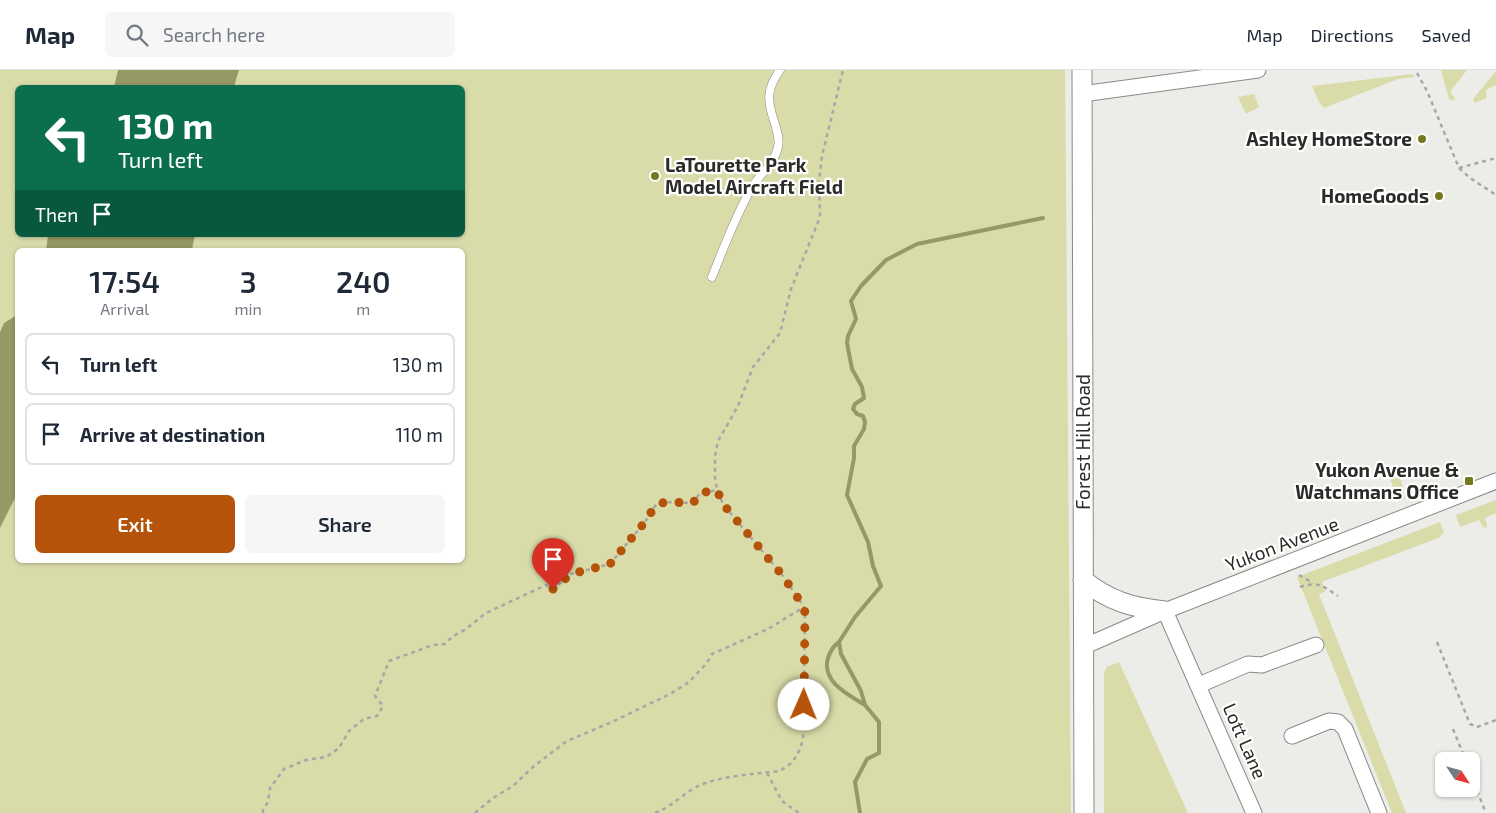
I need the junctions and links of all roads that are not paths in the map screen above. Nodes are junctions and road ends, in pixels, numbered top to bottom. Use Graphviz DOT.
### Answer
graph roads {
  1 [pos="780,70"];
  2 [pos="1082,70"];
  3 [pos="1258,70"];
  4 [pos="1082,94"];
  5 [pos="712,277"];
  6 [pos="1496,481"];
  7 [pos="1083,580"];
  8 [pos="1165,611"];
  9 [pos="1316,645"];
  10 [pos="1083,647"];
  11 [pos="1199,686"];
  12 [pos="1292,736"];
  13 [pos="1084,813"];
  14 [pos="1254,813"];
  15 [pos="1379,813"];
  1 -- 5 [label="lane"];
  2 -- 4 [label="street, Forest Hill Road"];
  3 -- 4 [label="street"];
  4 -- 7 [label="street, Forest Hill Road"];
  6 -- 8 [label="street, Yukon Avenue"];
  7 -- 8 [label="street"];
  7 -- 10 [label="street, Forest Hill Road"];
  8 -- 10 [label="street, Yukon Avenue"];
  8 -- 11 [label="street, Lott Lane"];
  9 -- 11 [label="street"];
  10 -- 13 [label="street, Forest Hill Road"];
  11 -- 14 [label="street, Lott Lane"];
  12 -- 15 [label="street"];
}
